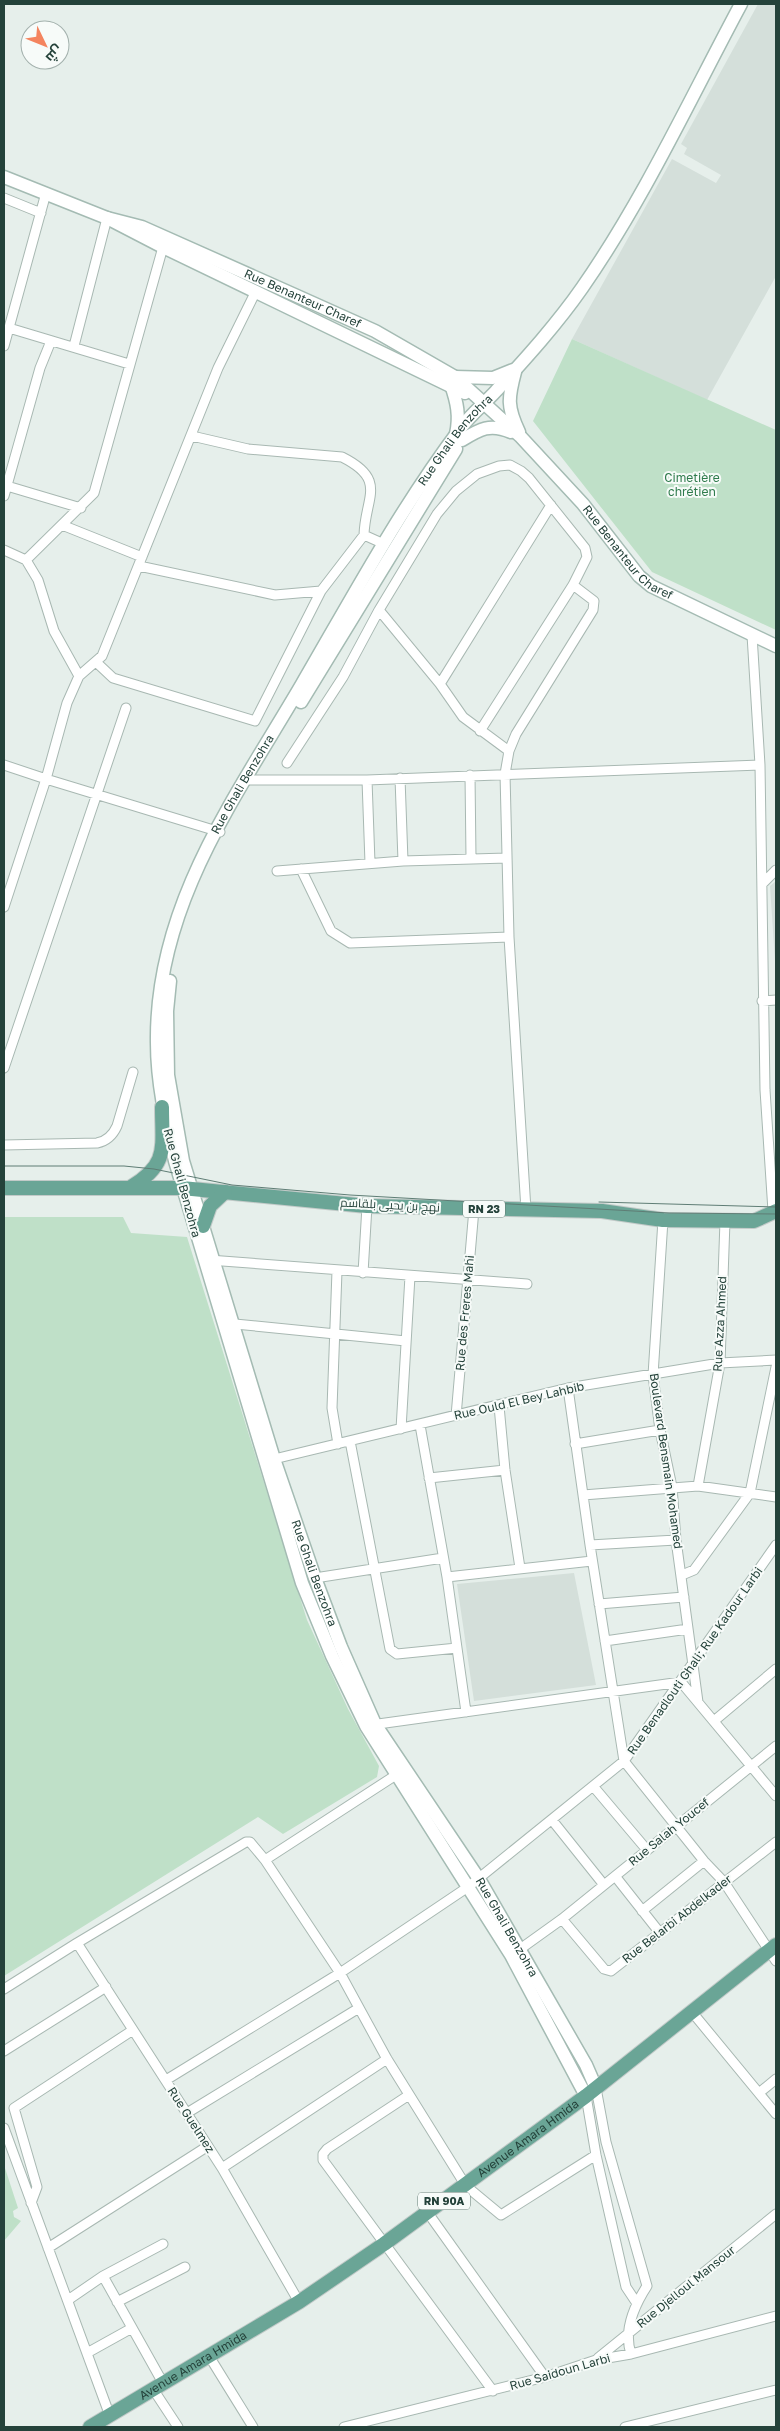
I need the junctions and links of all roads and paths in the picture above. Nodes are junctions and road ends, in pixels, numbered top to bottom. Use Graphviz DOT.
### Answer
graph roads {
  1 [pos="741,4"];
  2 [pos="4,177"];
  3 [pos="46,193"];
  4 [pos="4,198"];
  5 [pos="40,213"];
  6 [pos="107,218"];
  7 [pos="163,247"];
  8 [pos="256,291"];
  9 [pos="9,328"];
  10 [pos="51,341"];
  11 [pos="4,346"];
  12 [pos="74,346"];
  13 [pos="130,364"];
  14 [pos="516,370"];
  15 [pos="453,381"];
  16 [pos="484,404"];
  17 [pos="192,436"];
  18 [pos="520,436"];
  19 [pos="459,438"];
  20 [pos="7,486"];
  21 [pos="4,496"];
  22 [pos="551,505"];
  23 [pos="81,508"];
  24 [pos="62,525"];
  25 [pos="364,535"];
  26 [pos="384,544"];
  27 [pos="4,550"];
  28 [pos="26,560"];
  29 [pos="140,562"];
  30 [pos="573,585"];
  31 [pos="321,591"];
  32 [pos="378,610"];
  33 [pos="752,635"];
  34 [pos="776,646"];
  35 [pos="96,662"];
  36 [pos="79,676"];
  37 [pos="440,684"];
  38 [pos="126,708"];
  39 [pos="480,731"];
  40 [pos="509,751"];
  41 [pos="287,763"];
  42 [pos="4,765"];
  43 [pos="760,765"];
  44 [pos="505,774"];
  45 [pos="470,775"];
  46 [pos="46,778"];
  47 [pos="400,778"];
  48 [pos="367,780"];
  49 [pos="247,781"];
  50 [pos="98,794"];
  51 [pos="217,832"];
  52 [pos="471,858"];
  53 [pos="507,858"];
  54 [pos="403,861"];
  55 [pos="370,863"];
  56 [pos="301,869"];
  57 [pos="776,870"];
  58 [pos="277,871"];
  59 [pos="762,883"];
  60 [pos="4,903"];
  61 [pos="509,937"];
  62 [pos="776,1000"];
  63 [pos="762,1001"];
  64 [pos="4,1068"];
  65 [pos="132,1072"];
  66 [pos="776,1089"];
  67 [pos="765,1090"];
  68 [pos="162,1107"];
  69 [pos="4,1145"];
  70 [pos="130,1187"];
  71 [pos="4,1188"];
  72 [pos="187,1189"];
  73 [pos="225,1192"];
  74 [pos="367,1206"];
  75 [pos="474,1209"];
  76 [pos="526,1210"];
  77 [pos="775,1212"];
  78 [pos="663,1220"];
  79 [pos="725,1221"];
  80 [pos="203,1226"];
  81 [pos="208,1260"];
  82 [pos="337,1270"];
  83 [pos="363,1273"];
  84 [pos="410,1276"];
  85 [pos="468,1280"];
  86 [pos="526,1284"];
  87 [pos="235,1324"];
  88 [pos="335,1334"];
  89 [pos="406,1341"];
  90 [pos="776,1360"];
  91 [pos="720,1363"];
  92 [pos="776,1367"];
  93 [pos="653,1375"];
  94 [pos="568,1388"];
  95 [pos="500,1406"];
  96 [pos="456,1416"];
  97 [pos="420,1425"];
  98 [pos="401,1429"];
  99 [pos="660,1430"];
  100 [pos="350,1441"];
  101 [pos="338,1444"];
  102 [pos="575,1444"];
  103 [pos="270,1460"];
  104 [pos="505,1470"];
  105 [pos="429,1478"];
  106 [pos="698,1486"];
  107 [pos="672,1487"];
  108 [pos="750,1493"];
  109 [pos="583,1495"];
  110 [pos="776,1497"];
  111 [pos="676,1540"];
  112 [pos="590,1545"];
  113 [pos="776,1545"];
  114 [pos="443,1558"];
  115 [pos="592,1561"];
  116 [pos="520,1568"];
  117 [pos="373,1569"];
  118 [pos="682,1575"];
  119 [pos="447,1577"];
  120 [pos="315,1578"];
  121 [pos="684,1597"];
  122 [pos="599,1604"];
  123 [pos="688,1629"];
  124 [pos="605,1641"];
  125 [pos="457,1648"];
  126 [pos="694,1664"];
  127 [pos="776,1669"];
  128 [pos="681,1682"];
  129 [pos="612,1691"];
  130 [pos="698,1702"];
  131 [pos="466,1712"];
  132 [pos="714,1721"];
  133 [pos="371,1725"];
  134 [pos="776,1746"];
  135 [pos="624,1761"];
  136 [pos="750,1766"];
  137 [pos="396,1775"];
  138 [pos="593,1786"];
  139 [pos="776,1796"];
  140 [pos="552,1820"];
  141 [pos="676,1826"];
  142 [pos="776,1842"];
  143 [pos="647,1850"];
  144 [pos="265,1860"];
  145 [pos="704,1861"];
  146 [pos="615,1876"];
  147 [pos="479,1878"];
  148 [pos="724,1882"];
  149 [pos="604,1885"];
  150 [pos="468,1887"];
  151 [pos="642,1911"];
  152 [pos="562,1920"];
  153 [pos="660,1933"];
  154 [pos="77,1942"];
  155 [pos="516,1951"];
  156 [pos="774,1952"];
  157 [pos="340,1973"];
  158 [pos="106,1987"];
  159 [pos="4,1989"];
  160 [pos="359,2008"];
  161 [pos="692,2012"];
  162 [pos="133,2030"];
  163 [pos="4,2051"];
  164 [pos="387,2059"];
  165 [pos="776,2079"];
  166 [pos="166,2080"];
  167 [pos="591,2092"];
  168 [pos="759,2093"];
  169 [pos="409,2094"];
  170 [pos="187,2113"];
  171 [pos="776,2114"];
  172 [pos="4,2128"];
  173 [pos="208,2146"];
  174 [pos="596,2155"];
  175 [pos="222,2168"];
  176 [pos="466,2186"];
  177 [pos="30,2202"];
  178 [pos="428,2213"];
  179 [pos="776,2214"];
  180 [pos="163,2244"];
  181 [pos="384,2244"];
  182 [pos="48,2248"];
  183 [pos="185,2267"];
  184 [pos="103,2276"];
  185 [pos="68,2300"];
  186 [pos="118,2302"];
  187 [pos="299,2302"];
  188 [pos="636,2302"];
  189 [pos="776,2316"];
  190 [pos="132,2328"];
  191 [pos="627,2334"];
  192 [pos="87,2353"];
  193 [pos="631,2354"];
  194 [pos="208,2356"];
  195 [pos="596,2360"];
  196 [pos="546,2377"];
  197 [pos="158,2386"];
  198 [pos="776,2390"];
  199 [pos="493,2391"];
  200 [pos="110,2416"];
  201 [pos="90,2427"];
  202 [pos="178,2427"];
  203 [pos="253,2427"];
  204 [pos="344,2427"];
  205 [pos="625,2427"];
  1 -- 14 [label="main road, Rue Ghali Benzohra"];
  2 -- 3 [label="main road, Rue Benanteur Charef"];
  3 -- 5 [label="street"];
  3 -- 6 [label="main road, Rue Benanteur Charef"];
  4 -- 5 [label="street"];
  5 -- 9 [label="street"];
  6 -- 7 [label="main road, Rue Benanteur Charef"];
  6 -- 12 [label="street"];
  6 -- 15 [label="main road, Rue Benanteur Charef"];
  7 -- 8 [label="main road, Rue Benanteur Charef"];
  7 -- 13 [label="street"];
  8 -- 15 [label="main road, Rue Benanteur Charef"];
  8 -- 17 [label="street"];
  9 -- 10 [label="street"];
  9 -- 11 [label="street"];
  10 -- 12 [label="street"];
  10 -- 20 [label="street"];
  12 -- 13 [label="street"];
  13 -- 23 [label="street"];
  14 -- 15 [label="main road"];
  14 -- 16 [label="main road, Rue Ghali Benzohra"];
  14 -- 18 [label="main road"];
  15 -- 16 [label="main road, Rue Benanteur Charef"];
  15 -- 19 [label="main road"];
  16 -- 18 [label="main road, Rue Benanteur Charef"];
  16 -- 19 [label="main road, Rue Ghali Benzohra"];
  17 -- 25 [label="street"];
  17 -- 29 [label="street"];
  18 -- 19 [label="main road"];
  18 -- 33 [label="main road, Rue Benanteur Charef"];
  19 -- 26 [label="main road, Rue Ghali Benzohra"];
  19 -- 49 [label="main road, Rue Ghali Benzohra"];
  20 -- 21 [label="street"];
  20 -- 23 [label="street"];
  22 -- 30 [label="street"];
  22 -- 32 [label="street"];
  22 -- 37 [label="street"];
  23 -- 24 [label="street"];
  24 -- 28 [label="street"];
  24 -- 29 [label="street"];
  25 -- 26 [label="street"];
  25 -- 31 [label="street"];
  26 -- 49 [label="main road, Rue Ghali Benzohra"];
  27 -- 28 [label="street"];
  28 -- 36 [label="street"];
  29 -- 31 [label="street"];
  29 -- 35 [label="street"];
  30 -- 39 [label="street"];
  30 -- 40 [label="street"];
  31 -- 35 [label="street"];
  32 -- 37 [label="street"];
  32 -- 41 [label="street"];
  33 -- 34 [label="main road, Rue Benanteur Charef"];
  33 -- 43 [label="street"];
  35 -- 36 [label="street"];
  36 -- 46 [label="street"];
  37 -- 39 [label="street"];
  38 -- 50 [label="street"];
  39 -- 40 [label="street"];
  40 -- 44 [label="street"];
  42 -- 46 [label="street"];
  43 -- 44 [label="street"];
  43 -- 59 [label="street"];
  44 -- 45 [label="street"];
  44 -- 53 [label="street"];
  45 -- 47 [label="street"];
  45 -- 52 [label="street"];
  46 -- 50 [label="street"];
  46 -- 60 [label="street"];
  47 -- 48 [label="street"];
  47 -- 54 [label="street"];
  48 -- 49 [label="street"];
  48 -- 55 [label="street"];
  49 -- 51 [label="main road, Rue Ghali Benzohra"];
  50 -- 51 [label="street"];
  50 -- 64 [label="street"];
  51 -- 68 [label="main road, Rue Ghali Benzohra"];
  51 -- 72 [label="main road, Rue Ghali Benzohra"];
  52 -- 53 [label="street"];
  52 -- 54 [label="street"];
  53 -- 61 [label="street"];
  54 -- 55 [label="street"];
  55 -- 56 [label="street"];
  56 -- 58 [label="street"];
  56 -- 61 [label="street"];
  57 -- 59 [label="street"];
  59 -- 63 [label="street"];
  61 -- 76 [label="street"];
  62 -- 63 [label="street"];
  63 -- 67 [label="street"];
  65 -- 69 [label="street"];
  66 -- 67 [label="street"];
  67 -- 77 [label="street"];
  68 -- 70 [label="main road"];
  68 -- 72 [label="main road, Rue Ghali Benzohra"];
  70 -- 71 [label="main road, نهج بن يحيى بلقاسم / RN 23"];
  70 -- 72 [label="main road, نهج بن يحيى بلقاسم / RN 23"];
  72 -- 73 [label="main road, نهج بن يحيى بلقاسم / RN 23"];
  72 -- 80 [label="main road, Rue Ghali Benzohra"];
  72 -- 81 [label="main road, Rue Ghali Benzohra"];
  73 -- 74 [label="main road, نهج بن يحيى بلقاسم / RN 23"];
  73 -- 80 [label="main road"];
  74 -- 75 [label="main road, نهج بن يحيى بلقاسم / RN 23"];
  74 -- 83 [label="street"];
  75 -- 76 [label="main road, نهج بن يحيى بلقاسم / RN 23"];
  75 -- 85 [label="street, Rue des Freres Mahi"];
  76 -- 78 [label="main road, نهج بن يحيى بلقاسم / RN 23"];
  77 -- 79 [label="main road, نهج بن يحيى بلقاسم / RN 23"];
  78 -- 79 [label="main road, نهج بن يحيى بلقاسم / RN 23"];
  78 -- 93 [label="street, Boulevard Bensmain Mohamed"];
  79 -- 91 [label="street, Rue Azza Ahmed"];
  80 -- 81 [label="main road, Rue Ghali Benzohra"];
  81 -- 82 [label="street"];
  81 -- 87 [label="main road, Rue Ghali Benzohra"];
  81 -- 103 [label="main road, Rue Ghali Benzohra"];
  82 -- 83 [label="street"];
  82 -- 88 [label="street"];
  83 -- 84 [label="street"];
  84 -- 85 [label="street"];
  84 -- 89 [label="street"];
  85 -- 86 [label="street"];
  85 -- 96 [label="street, Rue des Freres Mahi"];
  87 -- 88 [label="street"];
  87 -- 103 [label="main road, Rue Ghali Benzohra"];
  88 -- 89 [label="street"];
  88 -- 101 [label="street"];
  89 -- 98 [label="street"];
  90 -- 91 [label="street, Rue Ould El Bey Lahbib"];
  91 -- 93 [label="street, Rue Ould El Bey Lahbib"];
  91 -- 106 [label="street, Rue Azza Ahmed"];
  92 -- 108 [label="street"];
  93 -- 94 [label="street, Rue Ould El Bey Lahbib"];
  93 -- 99 [label="street, Boulevard Bensmain Mohamed"];
  94 -- 95 [label="street, Rue Ould El Bey Lahbib"];
  94 -- 102 [label="street"];
  95 -- 96 [label="street, Rue Ould El Bey Lahbib"];
  95 -- 104 [label="street"];
  96 -- 97 [label="street, Rue Ould El Bey Lahbib"];
  97 -- 98 [label="street, Rue Ould El Bey Lahbib"];
  97 -- 105 [label="street"];
  98 -- 100 [label="street, Rue Ould El Bey Lahbib"];
  99 -- 102 [label="street"];
  99 -- 107 [label="street, Boulevard Bensmain Mohamed"];
  100 -- 101 [label="street, Rue Ould El Bey Lahbib"];
  100 -- 117 [label="street"];
  101 -- 103 [label="street, Rue Ould El Bey Lahbib"];
  102 -- 109 [label="street"];
  103 -- 120 [label="main road, Rue Ghali Benzohra"];
  103 -- 133 [label="main road, Rue Ghali Benzohra"];
  104 -- 105 [label="street"];
  104 -- 116 [label="street"];
  105 -- 114 [label="street"];
  106 -- 107 [label="street"];
  106 -- 108 [label="street"];
  107 -- 109 [label="street"];
  107 -- 111 [label="street, Boulevard Bensmain Mohamed"];
  108 -- 110 [label="street"];
  108 -- 118 [label="street"];
  109 -- 112 [label="street"];
  111 -- 112 [label="street"];
  111 -- 118 [label="street, Boulevard Bensmain Mohamed"];
  112 -- 115 [label="street"];
  113 -- 126 [label="street, Rue Benadlouti Ghali; Rue Kadour Larbi"];
  114 -- 117 [label="street"];
  114 -- 119 [label="street"];
  115 -- 116 [label="street"];
  115 -- 122 [label="street"];
  116 -- 119 [label="street"];
  117 -- 120 [label="street"];
  117 -- 125 [label="street"];
  118 -- 121 [label="street, Boulevard Bensmain Mohamed"];
  119 -- 125 [label="street"];
  120 -- 133 [label="main road, Rue Ghali Benzohra"];
  121 -- 122 [label="street"];
  121 -- 123 [label="street, Boulevard Bensmain Mohamed"];
  122 -- 124 [label="street"];
  123 -- 124 [label="street"];
  123 -- 126 [label="street, Boulevard Bensmain Mohamed"];
  124 -- 129 [label="street"];
  125 -- 131 [label="street"];
  126 -- 128 [label="street, Rue Benadlouti Ghali; Rue Kadour Larbi"];
  126 -- 130 [label="street, Boulevard Bensmain Mohamed"];
  127 -- 132 [label="street"];
  128 -- 129 [label="street"];
  128 -- 130 [label="street"];
  128 -- 135 [label="street, Rue Benadlouti Ghali; Rue Kadour Larbi"];
  129 -- 131 [label="street"];
  129 -- 135 [label="street"];
  130 -- 132 [label="street"];
  131 -- 133 [label="street"];
  132 -- 136 [label="street"];
  133 -- 137 [label="main road, Rue Ghali Benzohra"];
  133 -- 147 [label="main road, Rue Ghali Benzohra"];
  134 -- 136 [label="street, Rue Salah Youcef"];
  135 -- 138 [label="street, Rue Benadlouti Ghali; Rue Kadour Larbi"];
  135 -- 141 [label="street"];
  136 -- 139 [label="street"];
  136 -- 141 [label="street, Rue Salah Youcef"];
  137 -- 144 [label="street"];
  137 -- 150 [label="main road, Rue Ghali Benzohra"];
  138 -- 140 [label="street, Rue Benadlouti Ghali; Rue Kadour Larbi"];
  138 -- 143 [label="street"];
  140 -- 147 [label="street, Rue Benadlouti Ghali; Rue Kadour Larbi"];
  140 -- 149 [label="street"];
  141 -- 143 [label="street, Rue Salah Youcef"];
  141 -- 145 [label="street"];
  142 -- 148 [label="street, Rue Belarbi Abdelkader"];
  143 -- 146 [label="street, Rue Salah Youcef"];
  144 -- 154 [label="street"];
  144 -- 157 [label="street"];
  145 -- 148 [label="street"];
  145 -- 151 [label="street"];
  146 -- 149 [label="street, Rue Salah Youcef"];
  146 -- 151 [label="street"];
  147 -- 150 [label="street, Rue Benadlouti Ghali; Rue Kadour Larbi"];
  147 -- 155 [label="main road, Rue Ghali Benzohra"];
  148 -- 153 [label="street, Rue Belarbi Abdelkader"];
  148 -- 156 [label="street"];
  149 -- 152 [label="street, Rue Salah Youcef"];
  150 -- 155 [label="main road, Rue Ghali Benzohra"];
  150 -- 157 [label="street, Rue Benadlouti Ghali; Rue Kadour Larbi"];
  151 -- 153 [label="street"];
  152 -- 153 [label="street, Rue Belarbi Abdelkader"];
  152 -- 155 [label="street, Rue Salah Youcef"];
  154 -- 158 [label="street, Rue Guelmez"];
  154 -- 159 [label="street"];
  155 -- 167 [label="main road, Rue Ghali Benzohra"];
  156 -- 161 [label="main road, Avenue Amara Hmida / RN 90A"];
  157 -- 160 [label="street"];
  157 -- 166 [label="street, Rue Benadlouti Ghali; Rue Kadour Larbi"];
  158 -- 162 [label="street, Rue Guelmez"];
  158 -- 163 [label="street"];
  160 -- 164 [label="street"];
  160 -- 170 [label="street"];
  161 -- 167 [label="main road, Avenue Amara Hmida / RN 90A"];
  161 -- 168 [label="street"];
  162 -- 166 [label="street, Rue Guelmez"];
  162 -- 177 [label="street"];
  164 -- 169 [label="street"];
  164 -- 175 [label="street"];
  165 -- 168 [label="street"];
  166 -- 170 [label="street, Rue Guelmez"];
  167 -- 174 [label="street, Rue Ghali Benzohra"];
  167 -- 176 [label="main road, Avenue Amara Hmida / RN 90A"];
  167 -- 188 [label="street, Rue Ghali Benzohra"];
  168 -- 171 [label="street"];
  169 -- 176 [label="street"];
  169 -- 181 [label="street"];
  170 -- 173 [label="street, Rue Guelmez"];
  172 -- 177 [label="street"];
  173 -- 175 [label="street, Rue Guelmez"];
  173 -- 182 [label="street"];
  174 -- 176 [label="street"];
  174 -- 188 [label="street, Rue Ghali Benzohra"];
  175 -- 187 [label="street, Rue Guelmez"];
  176 -- 178 [label="main road, Avenue Amara Hmida / RN 90A"];
  177 -- 182 [label="street"];
  178 -- 181 [label="main road, Avenue Amara Hmida / RN 90A"];
  178 -- 196 [label="street"];
  179 -- 191 [label="street, Rue Djelloul Mansour"];
  180 -- 184 [label="street"];
  181 -- 187 [label="main road, Avenue Amara Hmida / RN 90A"];
  181 -- 199 [label="street"];
  182 -- 185 [label="street"];
  183 -- 186 [label="street"];
  184 -- 185 [label="street"];
  184 -- 186 [label="street"];
  185 -- 192 [label="street"];
  186 -- 190 [label="street"];
  187 -- 194 [label="main road, Avenue Amara Hmida / RN 90A"];
  188 -- 191 [label="street, Rue Ghali Benzohra"];
  189 -- 193 [label="street, Rue Saidoun Larbi"];
  190 -- 192 [label="street"];
  190 -- 197 [label="street"];
  191 -- 193 [label="street"];
  191 -- 195 [label="street, Rue Djelloul Mansour"];
  192 -- 200 [label="street"];
  193 -- 195 [label="street, Rue Saidoun Larbi"];
  194 -- 197 [label="main road, Avenue Amara Hmida / RN 90A"];
  194 -- 203 [label="street"];
  195 -- 196 [label="street, Rue Saidoun Larbi"];
  196 -- 199 [label="street, Rue Saidoun Larbi"];
  197 -- 200 [label="main road, Avenue Amara Hmida / RN 90A"];
  197 -- 202 [label="street"];
  198 -- 205 [label="street"];
  199 -- 204 [label="street, Rue Saidoun Larbi"];
  200 -- 201 [label="main road, Avenue Amara Hmida / RN 90A"];
}
